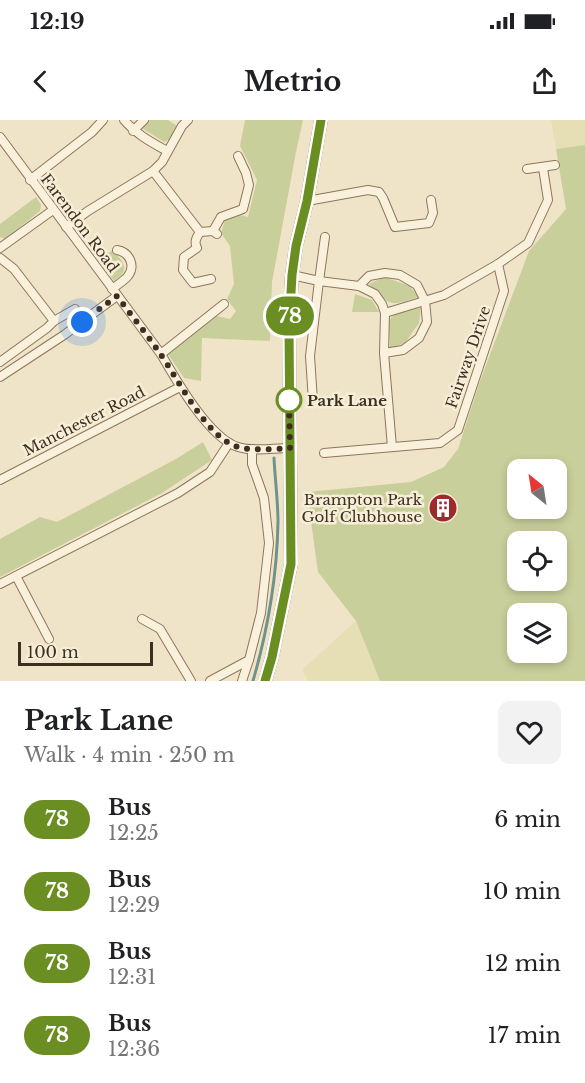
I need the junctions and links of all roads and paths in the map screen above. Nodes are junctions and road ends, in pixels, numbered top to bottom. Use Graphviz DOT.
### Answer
graph roads {
  1 [pos="104,120"];
  2 [pos="124,120"];
  3 [pos="144,120"];
  4 [pos="188,120"];
  5 [pos="321,120"];
  6 [pos="133,130"];
  7 [pos="0,137"];
  8 [pos="167,151"];
  9 [pos="238,156"];
  10 [pos="555,165"];
  11 [pos="543,168"];
  12 [pos="527,170"];
  13 [pos="153,171"];
  14 [pos="30,180"];
  15 [pos="431,200"];
  16 [pos="307,201"];
  17 [pos="53,210"];
  18 [pos="66,226"];
  19 [pos="200,232"];
  20 [pos="325,237"];
  21 [pos="0,248"];
  22 [pos="117,250"];
  23 [pos="0,258"];
  24 [pos="498,264"];
  25 [pos="292,275"];
  26 [pos="211,279"];
  27 [pos="319,281"];
  28 [pos="359,286"];
  29 [pos="115,292"];
  30 [pos="425,301"];
  31 [pos="225,304"];
  32 [pos="75,309"];
  33 [pos="385,313"];
  34 [pos="54,321"];
  35 [pos="384,353"];
  36 [pos="161,354"];
  37 [pos="0,362"];
  38 [pos="0,378"];
  39 [pos="180,387"];
  40 [pos="313,401"];
  41 [pos="229,443"];
  42 [pos="392,447"];
  43 [pos="290,448"];
  44 [pos="252,449"];
  45 [pos="324,453"];
  46 [pos="0,480"];
  47 [pos="16,576"];
  48 [pos="0,584"];
  49 [pos="142,619"];
  50 [pos="50,639"];
  51 [pos="249,660"];
  52 [pos="191,681"];
  53 [pos="210,681"];
  54 [pos="242,681"];
  55 [pos="265,681"];
  1 -- 14 [label="street"];
  2 -- 6 [label="street"];
  3 -- 6 [label="street"];
  4 -- 8 [label="street"];
  5 -- 16 [label="main road"];
  6 -- 8 [label="street"];
  7 -- 14 [label="street, Farendon Road"];
  8 -- 13 [label="street"];
  9 -- 19 [label="street"];
  10 -- 11 [label="street"];
  11 -- 12 [label="street"];
  11 -- 24 [label="street"];
  13 -- 18 [label="street"];
  13 -- 19 [label="street"];
  14 -- 17 [label="street, Farendon Road"];
  15 -- 16 [label="street"];
  16 -- 25 [label="main road"];
  17 -- 18 [label="street, Farendon Road"];
  17 -- 21 [label="street"];
  18 -- 29 [label="street, Farendon Road"];
  19 -- 26 [label="street"];
  20 -- 27 [label="street"];
  22 -- 29 [label="street"];
  23 -- 34 [label="street"];
  24 -- 30 [label="street"];
  24 -- 42 [label="street, Fairway Drive"];
  25 -- 27 [label="street"];
  25 -- 43 [label="main road"];
  27 -- 28 [label="street"];
  27 -- 40 [label="street"];
  28 -- 30 [label="street"];
  28 -- 33 [label="street"];
  29 -- 36 [label="street, Farendon Road"];
  29 -- 38 [label="street"];
  30 -- 33 [label="street"];
  30 -- 35 [label="street"];
  31 -- 36 [label="street"];
  32 -- 34 [label="street"];
  33 -- 35 [label="street"];
  34 -- 37 [label="street"];
  35 -- 42 [label="street"];
  36 -- 39 [label="street, Farendon Road"];
  39 -- 41 [label="street, Farendon Road"];
  39 -- 46 [label="street, Manchester Road"];
  41 -- 44 [label="street, Farendon Road"];
  41 -- 47 [label="street"];
  42 -- 45 [label="street, Fairway Drive"];
  43 -- 44 [label="street, Farendon Road"];
  43 -- 55 [label="main road"];
  44 -- 51 [label="street"];
  47 -- 48 [label="street"];
  47 -- 50 [label="street"];
  49 -- 52 [label="street"];
  51 -- 53 [label="street"];
  51 -- 54 [label="street"];
}
